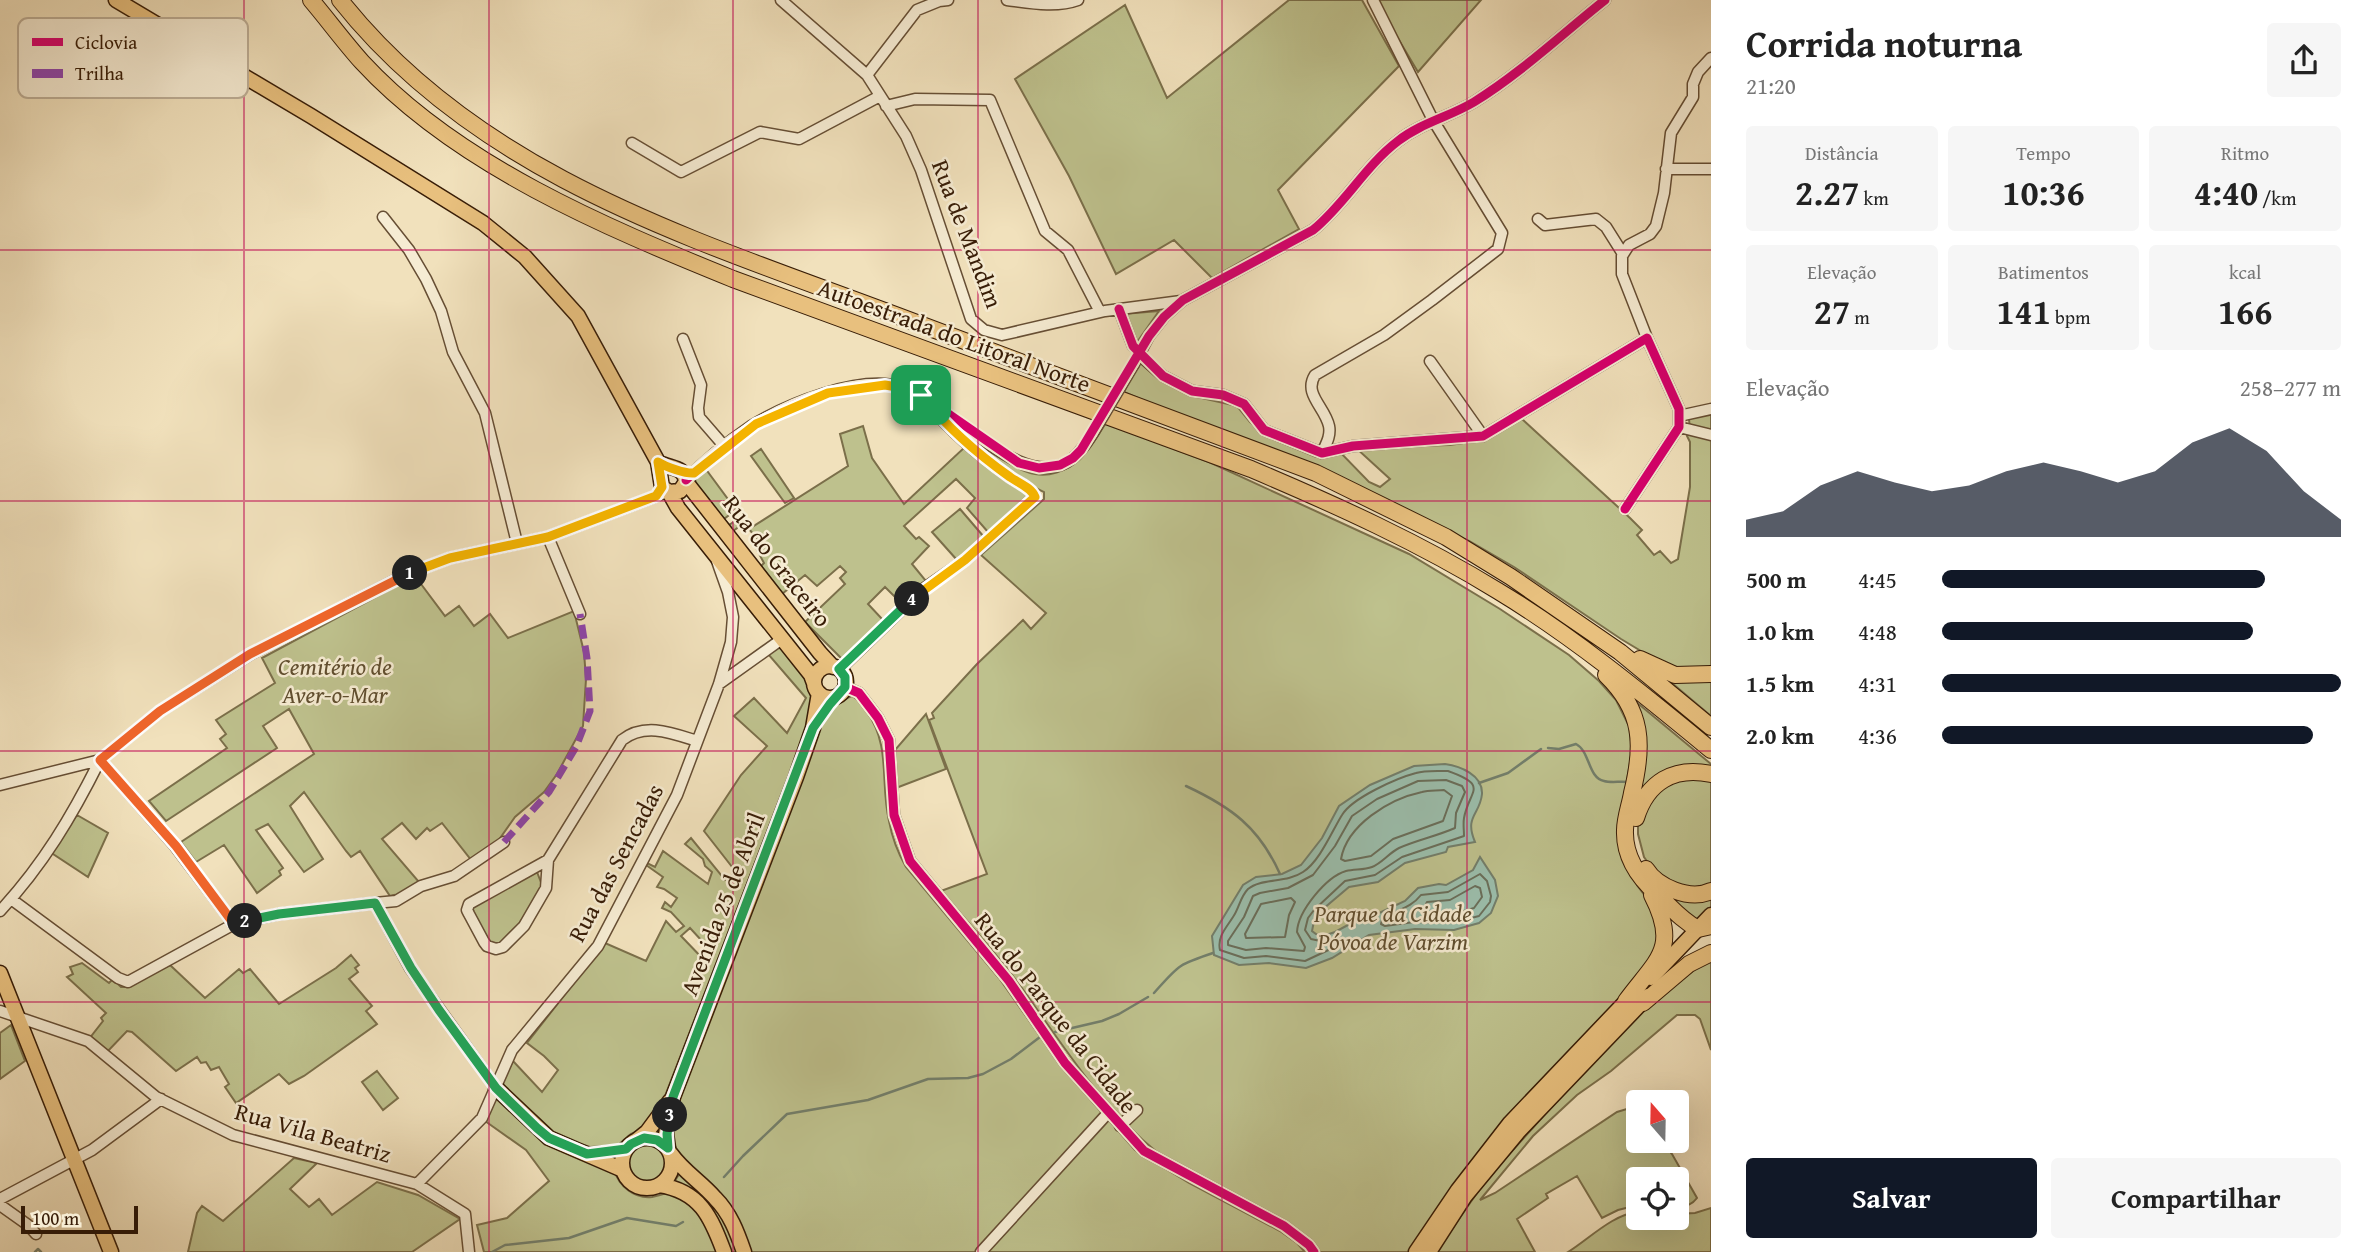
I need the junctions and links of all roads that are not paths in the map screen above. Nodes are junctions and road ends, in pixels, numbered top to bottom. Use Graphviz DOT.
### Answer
graph roads {
  1 [pos="116,0"];
  2 [pos="311,0"];
  3 [pos="340,0"];
  4 [pos="781,0"];
  5 [pos="939,0"];
  6 [pos="948,0"];
  7 [pos="1007,0"];
  8 [pos="1078,0"];
  9 [pos="1373,0"];
  10 [pos="1605,0"];
  11 [pos="146,18"];
  12 [pos="1711,58"];
  13 [pos="867,75"];
  14 [pos="248,79"];
  15 [pos="883,101"];
  16 [pos="1433,120"];
  17 [pos="632,144"];
  18 [pos="1667,169"];
  19 [pos="1711,169"];
  20 [pos="383,217"];
  21 [pos="1538,219"];
  22 [pos="1623,254"];
  23 [pos="1183,300"];
  24 [pos="1119,309"];
  25 [pos="1100,312"];
  26 [pos="1647,338"];
  27 [pos="683,339"];
  28 [pos="1133,346"];
  29 [pos="1430,361"];
  30 [pos="1139,362"];
  31 [pos="921,395"];
  32 [pos="1711,410"];
  33 [pos="1679,421"];
  34 [pos="1711,435"];
  35 [pos="1483,436"];
  36 [pos="725,447"];
  37 [pos="1322,453"];
  38 [pos="674,481"];
  39 [pos="1625,509"];
  40 [pos="710,512"];
  41 [pos="692,526"];
  42 [pos="548,537"];
  43 [pos="517,542"];
  44 [pos="715,554"];
  45 [pos="580,614"];
  46 [pos="782,639"];
  47 [pos="1620,652"];
  48 [pos="1593,656"];
  49 [pos="836,668"];
  50 [pos="1711,674"];
  51 [pos="719,684"];
  52 [pos="817,688"];
  53 [pos="840,692"];
  54 [pos="1711,727"];
  55 [pos="813,728"];
  56 [pos="697,741"];
  57 [pos="1711,750"];
  58 [pos="100,760"];
  59 [pos="1711,774"];
  60 [pos="0,785"];
  61 [pos="505,842"];
  62 [pos="548,860"];
  63 [pos="1648,886"];
  64 [pos="1711,891"];
  65 [pos="11,899"];
  66 [pos="375,903"];
  67 [pos="0,911"];
  68 [pos="1711,915"];
  69 [pos="234,924"];
  70 [pos="1706,928"];
  71 [pos="1711,953"];
  72 [pos="0,973"];
  73 [pos="1626,1001"];
  74 [pos="1643,1003"];
  75 [pos="0,1011"];
  76 [pos="19,1018"];
  77 [pos="496,1088"];
  78 [pos="673,1097"];
  79 [pos="161,1099"];
  80 [pos="1137,1110"];
  81 [pos="1108,1113"];
  82 [pos="1120,1126"];
  83 [pos="632,1144"];
  84 [pos="669,1150"];
  85 [pos="587,1154"];
  86 [pos="74,1159"];
  87 [pos="623,1170"];
  88 [pos="417,1184"];
  89 [pos="659,1185"];
  90 [pos="0,1199"];
  91 [pos="0,1205"];
  92 [pos="36,1234"];
  93 [pos="111,1252"];
  94 [pos="469,1252"];
  95 [pos="724,1252"];
  96 [pos="744,1252"];
  97 [pos="981,1252"];
  98 [pos="1314,1252"];
  99 [pos="1416,1252"];
  100 [pos="1429,1252"];
  1 -- 11 [label="main road"];
  2 -- 48 [label="highway, Autoestrada do Litoral Norte"];
  3 -- 47 [label="highway, Autoestrada do Litoral Norte"];
  4 -- 13 [label="street, Rua de Mandim"];
  5 -- 6 [label="street"];
  5 -- 13 [label="street"];
  7 -- 8 [label="street"];
  9 -- 16 [label="street"];
  10 -- 16 [label="street"];
  12 -- 18 [label="street"];
  13 -- 15 [label="street, Rua de Mandim"];
  14 -- 38 [label="main road"];
  15 -- 17 [label="street"];
  15 -- 25 [label="street"];
  15 -- 25 [label="street, Rua de Mandim"];
  16 -- 23 [label="street"];
  16 -- 37 [label="street"];
  18 -- 19 [label="street"];
  18 -- 22 [label="street"];
  20 -- 43 [label="street"];
  21 -- 22 [label="street"];
  22 -- 26 [label="street"];
  23 -- 24 [label="street, Rua de Mandim"];
  23 -- 30 [label="street"];
  24 -- 25 [label="street, Rua de Mandim"];
  24 -- 28 [label="street"];
  26 -- 33 [label="street"];
  26 -- 35 [label="street"];
  27 -- 36 [label="street"];
  29 -- 35 [label="street"];
  30 -- 31 [label="street, bridge"];
  30 -- 37 [label="street"];
  31 -- 36 [label="street"];
  31 -- 49 [label="street"];
  32 -- 33 [label="street"];
  33 -- 34 [label="street"];
  33 -- 39 [label="street"];
  35 -- 37 [label="street"];
  36 -- 38 [label="street"];
  38 -- 40 [label="main road, Rua do Graceiro"];
  38 -- 41 [label="main road"];
  38 -- 42 [label="street"];
  40 -- 41 [label="main road"];
  40 -- 49 [label="main road, Rua do Graceiro"];
  41 -- 44 [label="main road"];
  42 -- 43 [label="street"];
  42 -- 45 [label="street"];
  43 -- 58 [label="street"];
  44 -- 46 [label="main road"];
  44 -- 51 [label="street, Rua das Sencadas"];
  46 -- 51 [label="street"];
  46 -- 52 [label="main road"];
  47 -- 50 [label="highway"];
  47 -- 54 [label="highway, Autoestrada do Litoral Norte"];
  48 -- 57 [label="highway, Autoestrada do Litoral Norte"];
  48 -- 63 [label="highway"];
  49 -- 52 [label="main road"];
  49 -- 53 [label="main road"];
  51 -- 56 [label="street, Rua das Sencadas"];
  52 -- 53 [label="main road"];
  52 -- 55 [label="main road, Avenida 25 de Abril"];
  53 -- 55 [label="main road, Avenida 25 de Abril"];
  53 -- 81 [label="street, Rua do Parque da Cidade"];
  55 -- 78 [label="main road, Avenida 25 de Abril"];
  56 -- 62 [label="street"];
  56 -- 77 [label="street, Rua das Sencadas"];
  58 -- 60 [label="street"];
  58 -- 65 [label="street"];
  58 -- 69 [label="street"];
  59 -- 64 [label="highway"];
  61 -- 66 [label="street"];
  62 -- 62 [label="street"];
  63 -- 70 [label="highway"];
  63 -- 73 [label="highway"];
  65 -- 67 [label="street"];
  65 -- 69 [label="street"];
  66 -- 69 [label="street"];
  66 -- 77 [label="street"];
  68 -- 70 [label="main road"];
  70 -- 73 [label="main road"];
  70 -- 74 [label="main road"];
  71 -- 74 [label="highway"];
  72 -- 76 [label="main road"];
  73 -- 99 [label="main road"];
  74 -- 100 [label="main road"];
  75 -- 76 [label="street, Rua Vila Beatriz"];
  76 -- 79 [label="street, Rua Vila Beatriz"];
  76 -- 86 [label="main road"];
  77 -- 85 [label="main road"];
  77 -- 88 [label="street, Rua das Sencadas"];
  78 -- 83 [label="main road, Avenida 25 de Abril"];
  78 -- 84 [label="main road, Avenida 25 de Abril"];
  79 -- 86 [label="street"];
  79 -- 88 [label="street, Rua Vila Beatriz"];
  80 -- 82 [label="street"];
  81 -- 82 [label="street, Rua do Parque da Cidade"];
  81 -- 97 [label="street"];
  82 -- 98 [label="street, Rua do Parque da Cidade"];
  83 -- 84 [label="main road"];
  83 -- 85 [label="main road"];
  83 -- 87 [label="main road"];
  84 -- 89 [label="main road, Avenida 25 de Abril"];
  84 -- 96 [label="main road"];
  85 -- 87 [label="main road"];
  86 -- 90 [label="street"];
  86 -- 93 [label="main road"];
  87 -- 89 [label="main road"];
  88 -- 94 [label="street, Rua Vila Beatriz"];
  89 -- 95 [label="main road"];
  91 -- 92 [label="street"];
}
